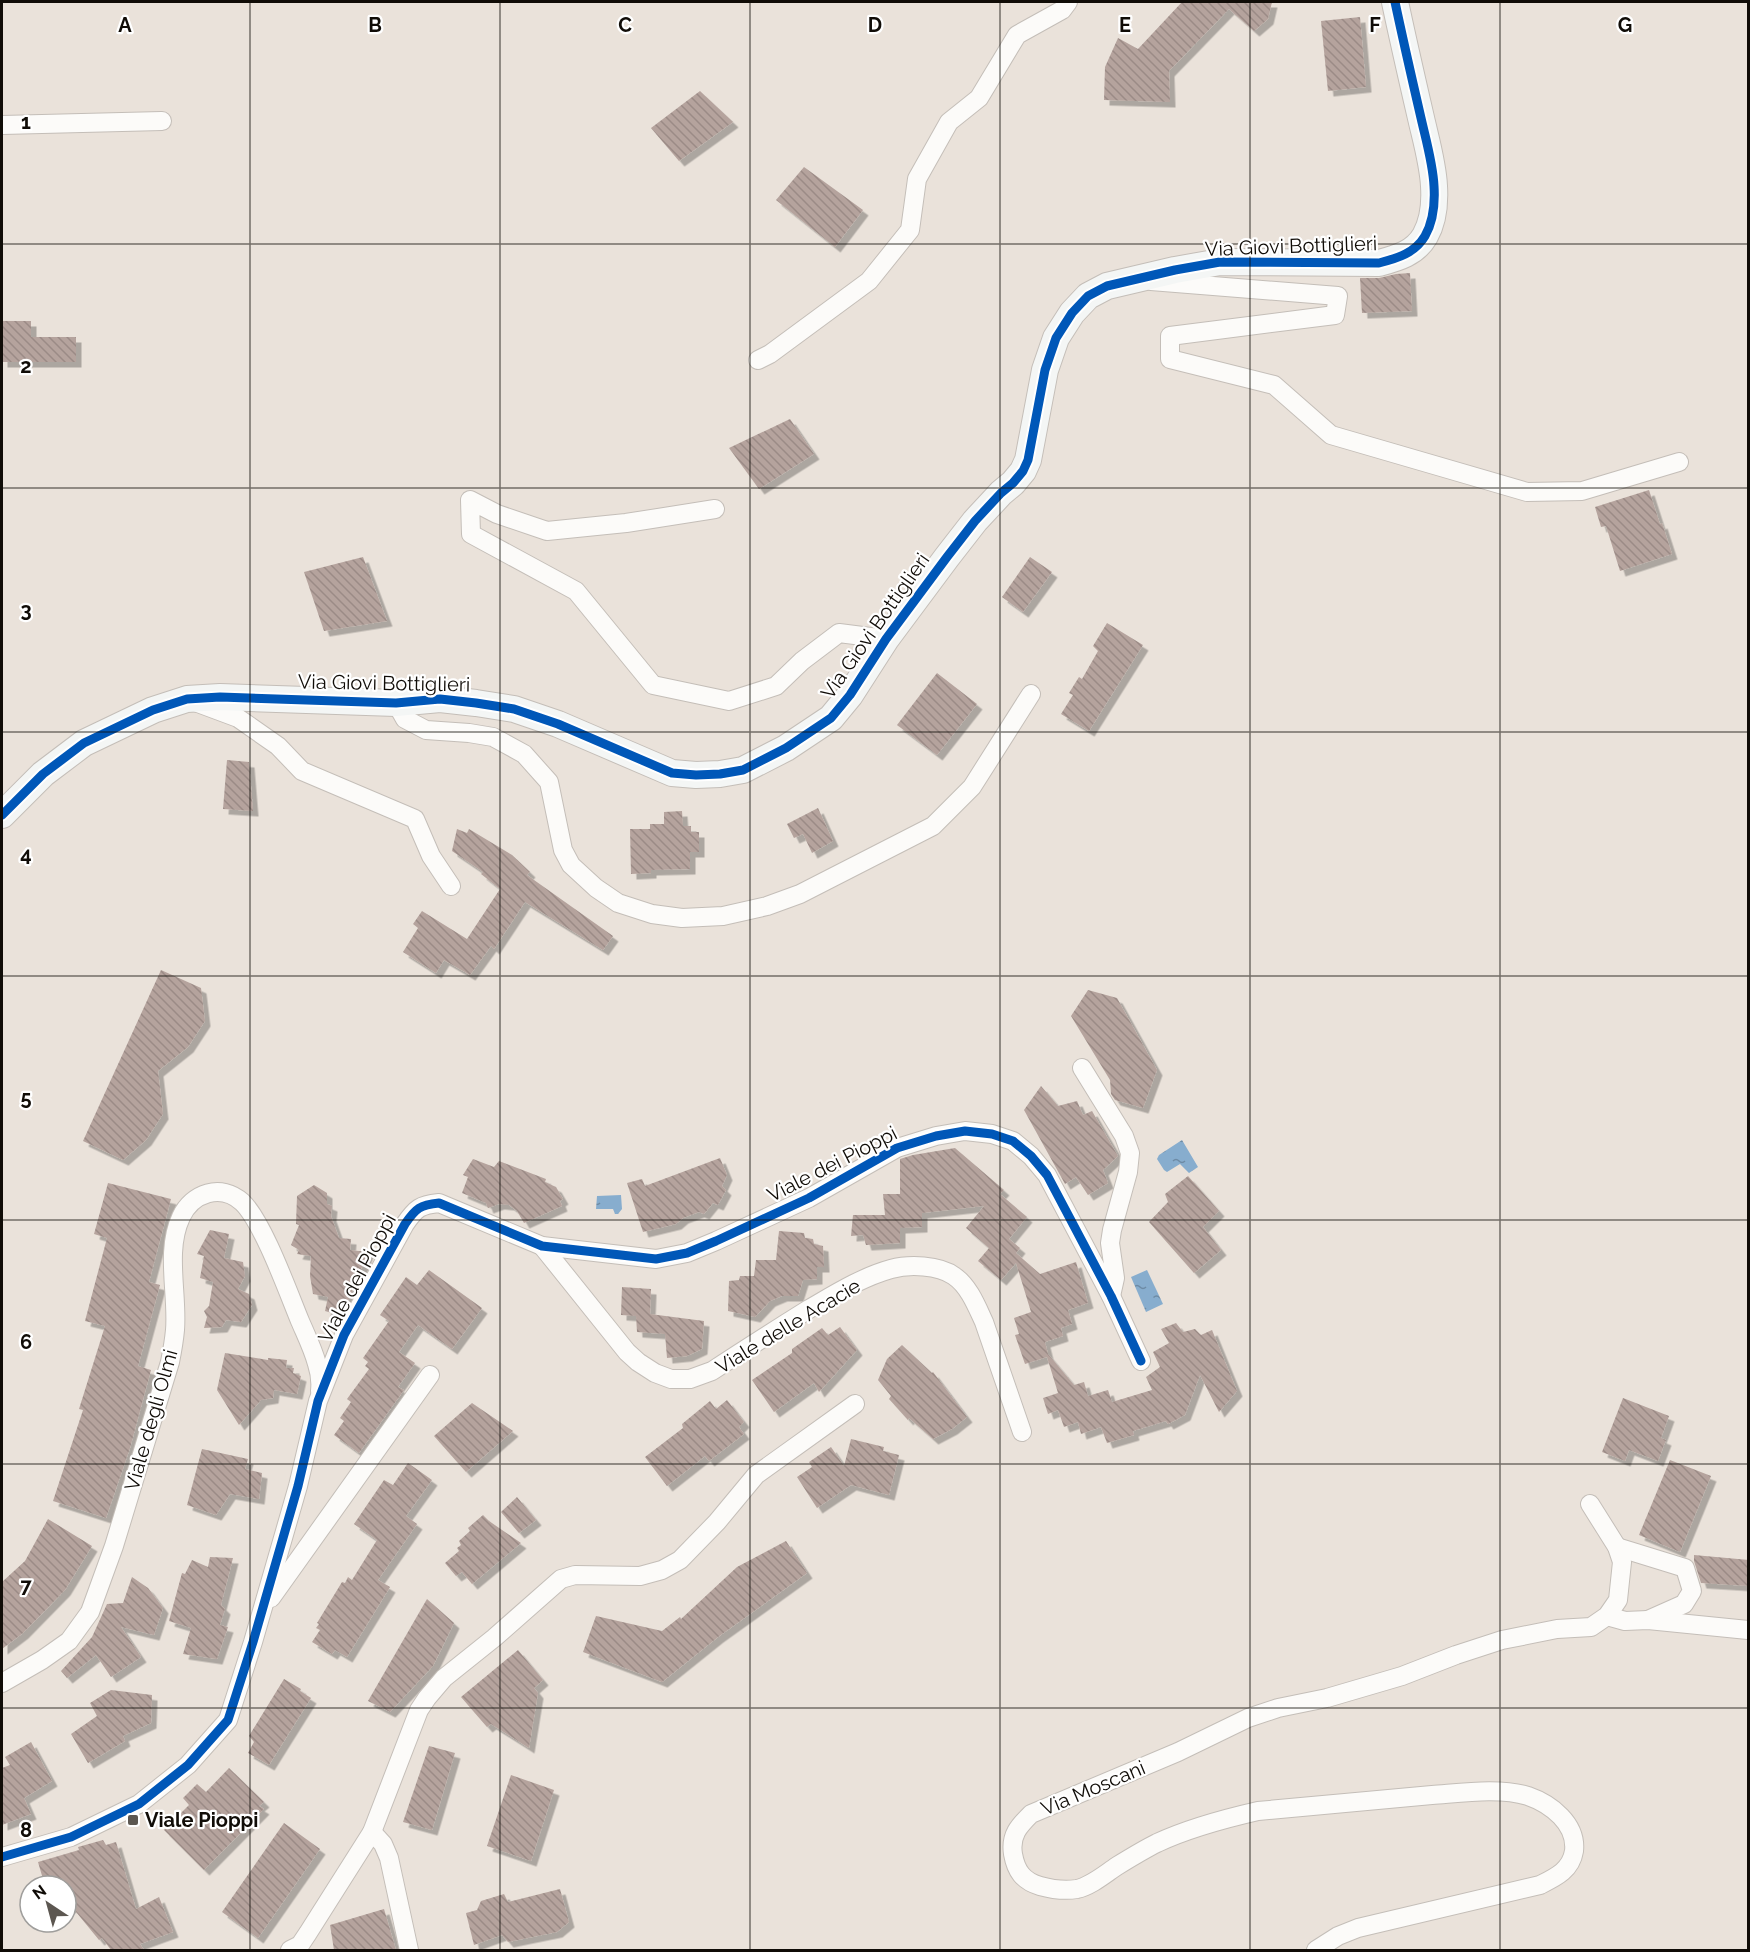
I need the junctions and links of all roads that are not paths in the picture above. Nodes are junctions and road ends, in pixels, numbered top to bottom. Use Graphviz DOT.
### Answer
graph roads {
  1 [pos="1068,2"];
  2 [pos="1395,2"];
  3 [pos="162,121"];
  4 [pos="2,125"];
  5 [pos="1129,280"];
  6 [pos="758,360"];
  7 [pos="1679,462"];
  8 [pos="716,509"];
  9 [pos="886,639"];
  10 [pos="1031,694"];
  11 [pos="188,699"];
  12 [pos="396,703"];
  13 [pos="2,815"];
  14 [pos="452,886"];
  15 [pos="1082,1068"];
  16 [pos="542,1246"];
  17 [pos="1111,1296"];
  18 [pos="1141,1361"];
  19 [pos="430,1375"];
  20 [pos="318,1401"];
  21 [pos="855,1404"];
  22 [pos="1022,1432"];
  23 [pos="1590,1504"];
  24 [pos="1617,1547"];
  25 [pos="263,1609"];
  26 [pos="1607,1616"];
  27 [pos="1648,1620"];
  28 [pos="1749,1630"];
  29 [pos="2,1683"];
  30 [pos="372,1832"];
  31 [pos="2,1857"];
  32 [pos="290,1950"];
  33 [pos="409,1950"];
  34 [pos="1316,1950"];
  1 -- 6 [label="street"];
  2 -- 5 [label="street, Via Giovi Bottiglieri"];
  3 -- 4 [label="street"];
  5 -- 7 [label="street"];
  5 -- 9 [label="street, Via Giovi Bottiglieri"];
  8 -- 9 [label="street"];
  9 -- 12 [label="street, Via Giovi Bottiglieri"];
  10 -- 12 [label="street"];
  11 -- 12 [label="street, Via Giovi Bottiglieri"];
  11 -- 13 [label="street, Via Giovi Bottiglieri"];
  11 -- 14 [label="street"];
  15 -- 17 [label="street, Viale dei Pioppi"];
  16 -- 17 [label="street, Viale dei Pioppi"];
  16 -- 20 [label="street, Viale dei Pioppi"];
  16 -- 22 [label="street, Viale delle Acacie"];
  17 -- 18 [label="street, Viale dei Pioppi"];
  19 -- 25 [label="street"];
  20 -- 25 [label="street, Viale dei Pioppi"];
  20 -- 29 [label="street, Viale degli Olmi"];
  21 -- 30 [label="street"];
  23 -- 24 [label="street"];
  24 -- 26 [label="street"];
  24 -- 27 [label="street"];
  25 -- 31 [label="street, Viale dei Pioppi"];
  26 -- 27 [label="street"];
  26 -- 34 [label="street, Via Moscani"];
  27 -- 28 [label="street"];
  30 -- 32 [label="street"];
  30 -- 33 [label="street"];
}
